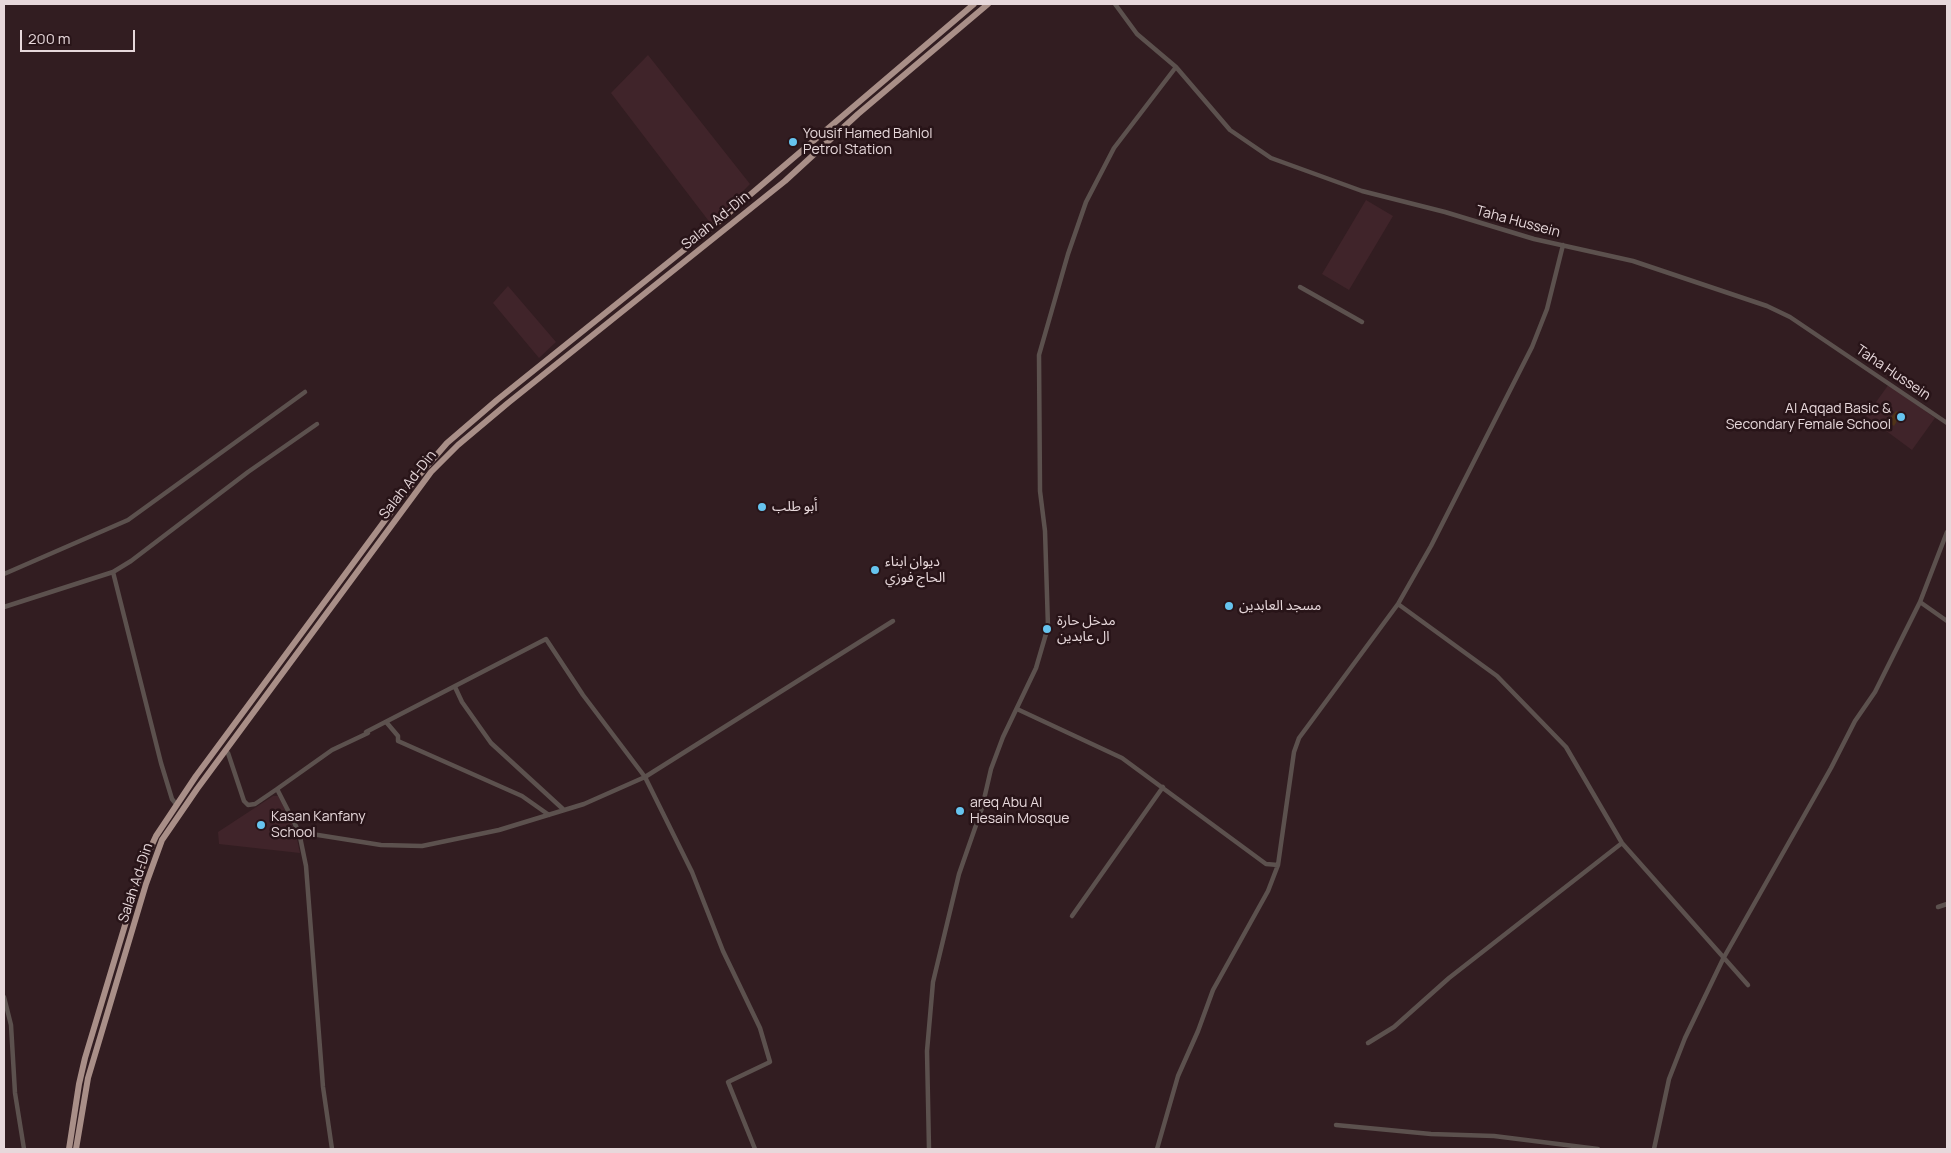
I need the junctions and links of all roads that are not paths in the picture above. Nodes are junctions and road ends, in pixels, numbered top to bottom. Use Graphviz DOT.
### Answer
graph roads {
  1 [pos="974,4"];
  2 [pos="988,4"];
  3 [pos="1114,4"];
  4 [pos="1176,67"];
  5 [pos="894,71"];
  6 [pos="900,78"];
  7 [pos="1562,245"];
  8 [pos="1300,287"];
  9 [pos="1362,322"];
  10 [pos="305,392"];
  11 [pos="1947,423"];
  12 [pos="317,424"];
  13 [pos="1947,532"];
  14 [pos="113,572"];
  15 [pos="4,574"];
  16 [pos="1920,602"];
  17 [pos="1398,604"];
  18 [pos="4,608"];
  19 [pos="893,621"];
  20 [pos="1947,621"];
  21 [pos="307,625"];
  22 [pos="314,632"];
  23 [pos="455,688"];
  24 [pos="1017,709"];
  25 [pos="388,723"];
  26 [pos="228,753"];
  27 [pos="645,777"];
  28 [pos="1163,787"];
  29 [pos="278,789"];
  30 [pos="176,804"];
  31 [pos="564,810"];
  32 [pos="549,816"];
  33 [pos="298,832"];
  34 [pos="1622,843"];
  35 [pos="1278,865"];
  36 [pos="1947,904"];
  37 [pos="1938,907"];
  38 [pos="1072,916"];
  39 [pos="1723,959"];
  40 [pos="1748,985"];
  41 [pos="4,997"];
  42 [pos="1368,1043"];
  43 [pos="1336,1125"];
  44 [pos="24,1149"];
  45 [pos="69,1149"];
  46 [pos="76,1149"];
  47 [pos="332,1149"];
  48 [pos="755,1149"];
  49 [pos="929,1149"];
  50 [pos="1157,1149"];
  51 [pos="1598,1149"];
  52 [pos="1654,1149"];
  1 -- 5 [label="highway, Salah Ad-Din"];
  2 -- 6 [label="highway, Salah Ad-Din"];
  3 -- 4 [label="street, Taha Hussein"];
  4 -- 7 [label="street, Taha Hussein"];
  4 -- 24 [label="street"];
  5 -- 6 [label="highway"];
  5 -- 21 [label="highway, Salah Ad-Din"];
  6 -- 22 [label="highway, Salah Ad-Din"];
  7 -- 11 [label="street, Taha Hussein"];
  7 -- 17 [label="street"];
  8 -- 9 [label="street"];
  10 -- 15 [label="street"];
  12 -- 14 [label="street"];
  13 -- 16 [label="street"];
  14 -- 18 [label="street"];
  14 -- 30 [label="street"];
  16 -- 20 [label="street"];
  16 -- 39 [label="street"];
  17 -- 34 [label="street"];
  17 -- 35 [label="street"];
  19 -- 27 [label="street"];
  21 -- 22 [label="highway"];
  21 -- 30 [label="highway, Salah Ad-Din"];
  22 -- 46 [label="highway, Salah Ad-Din"];
  23 -- 25 [label="street"];
  23 -- 27 [label="street"];
  23 -- 31 [label="street"];
  24 -- 28 [label="street"];
  24 -- 49 [label="street"];
  25 -- 29 [label="street"];
  25 -- 32 [label="street"];
  26 -- 29 [label="street"];
  27 -- 31 [label="street"];
  27 -- 48 [label="street"];
  28 -- 35 [label="street"];
  28 -- 38 [label="street"];
  29 -- 33 [label="street"];
  30 -- 45 [label="highway, Salah Ad-Din"];
  31 -- 32 [label="street"];
  32 -- 33 [label="street"];
  33 -- 47 [label="street"];
  34 -- 39 [label="street"];
  34 -- 42 [label="street"];
  35 -- 50 [label="street"];
  36 -- 37 [label="street"];
  39 -- 40 [label="street"];
  39 -- 52 [label="street"];
  41 -- 44 [label="street"];
  43 -- 51 [label="street"];
}
